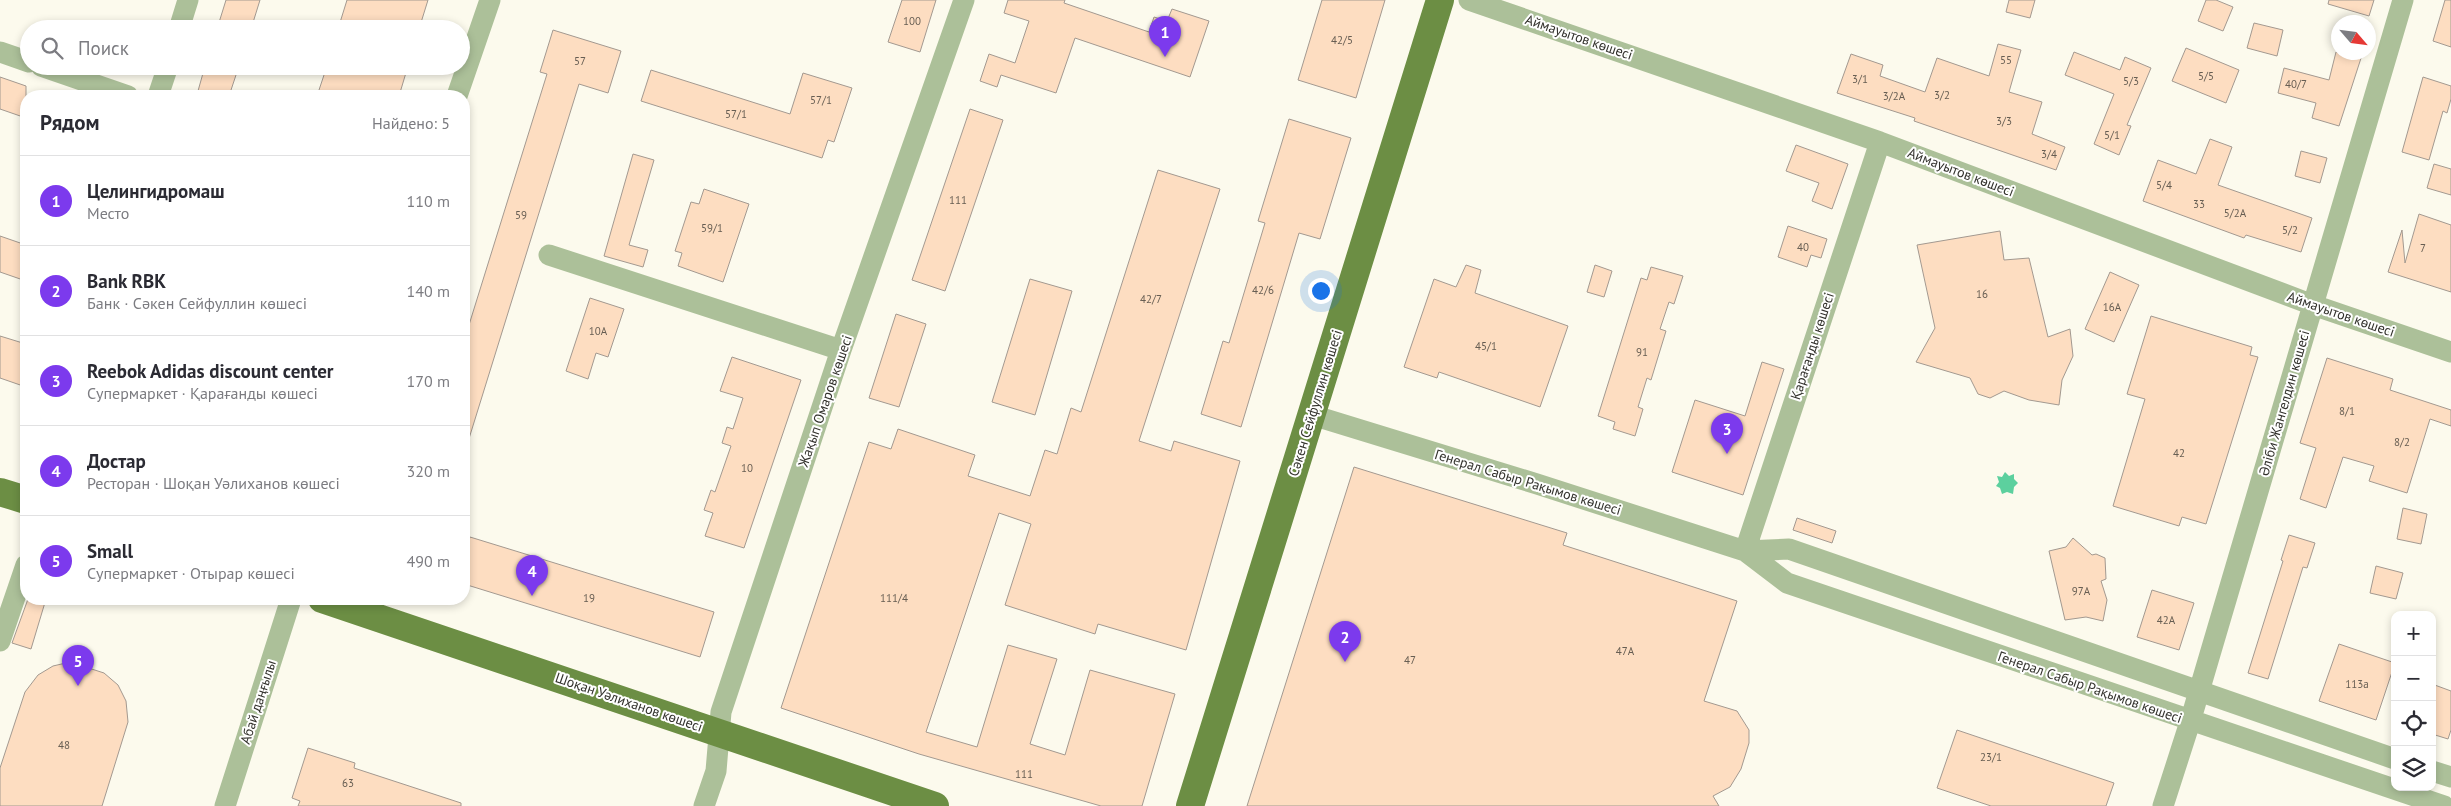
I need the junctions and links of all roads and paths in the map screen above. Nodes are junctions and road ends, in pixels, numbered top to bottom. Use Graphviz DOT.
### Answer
graph roads {
  1 [pos="188,0"];
  2 [pos="490,0"];
  3 [pos="964,0"];
  4 [pos="1440,0"];
  5 [pos="1458,0"];
  6 [pos="1469,0"];
  7 [pos="2403,0"];
  8 [pos="182,20"];
  9 [pos="0,52"];
  10 [pos="470,58"];
  11 [pos="20,59"];
  12 [pos="67,75"];
  13 [pos="165,75"];
  14 [pos="464,75"];
  15 [pos="111,90"];
  16 [pos="160,90"];
  17 [pos="459,90"];
  18 [pos="1880,142"];
  19 [pos="549,255"];
  20 [pos="2313,305"];
  21 [pos="841,350"];
  22 [pos="2451,352"];
  23 [pos="1320,418"];
  24 [pos="0,492"];
  25 [pos="20,498"];
  26 [pos="1745,551"];
  27 [pos="20,583"];
  28 [pos="289,605"];
  29 [pos="340,605"];
  30 [pos="0,641"];
  31 [pos="2199,692"];
  32 [pos="2190,722"];
  33 [pos="719,733"];
  34 [pos="2391,758"];
  35 [pos="2436,772"];
  36 [pos="2451,777"];
  37 [pos="225,806"];
  38 [pos="704,806"];
  39 [pos="935,806"];
  40 [pos="1190,806"];
  41 [pos="1208,806"];
  42 [pos="2163,806"];
  43 [pos="2444,806"];
  1 -- 8 [label="street"];
  2 -- 10 [label="street"];
  3 -- 21 [label="street, Жақып Омаров көшесі"];
  4 -- 23 [label="main road, Сәкен Сейфуллин көшесі"];
  5 -- 23 [label="main road, Сәкен Сейфуллин көшесі"];
  6 -- 18 [label="street, Аймауытов көшесі"];
  7 -- 20 [label="street, Әліби Жангелдин көшесі"];
  9 -- 11 [label="street"];
  12 -- 15 [label="street"];
  13 -- 16 [label="street"];
  14 -- 17 [label="street"];
  18 -- 20 [label="street, Аймауытов көшесі"];
  18 -- 26 [label="street, Қарағанды көшесі"];
  19 -- 21 [label="street"];
  20 -- 22 [label="street, Аймауытов көшесі"];
  20 -- 31 [label="street, Әліби Жангелдин көшесі"];
  21 -- 33 [label="street, Жақып Омаров көшесі"];
  23 -- 26 [label="street, Генерал Сабыр Рақымов көшесі"];
  23 -- 40 [label="main road, Сәкен Сейфуллин көшесі"];
  23 -- 41 [label="main road, Сәкен Сейфуллин көшесі"];
  24 -- 25 [label="main road"];
  26 -- 31 [label="street, Генерал Сабыр Рақымов көшесі"];
  26 -- 32 [label="street, Генерал Сабыр Рақымов көшесі"];
  27 -- 30 [label="street"];
  28 -- 37 [label="street, Абай даңғылы"];
  29 -- 33 [label="main road, Шоқан Уәлиханов көшесі"];
  31 -- 32 [label="street, Әліби Жангелдин көшесі"];
  31 -- 34 [label="street, Генерал Сабыр Рақымов көшесі"];
  32 -- 42 [label="street, Әліби Жангелдин көшесі"];
  32 -- 43 [label="street, Генерал Сабыр Рақымов көшесі"];
  33 -- 38 [label="street, Жақып Омаров көшесі"];
  33 -- 39 [label="main road, Шоқан Уәлиханов көшесі"];
  35 -- 36 [label="street"];
}
